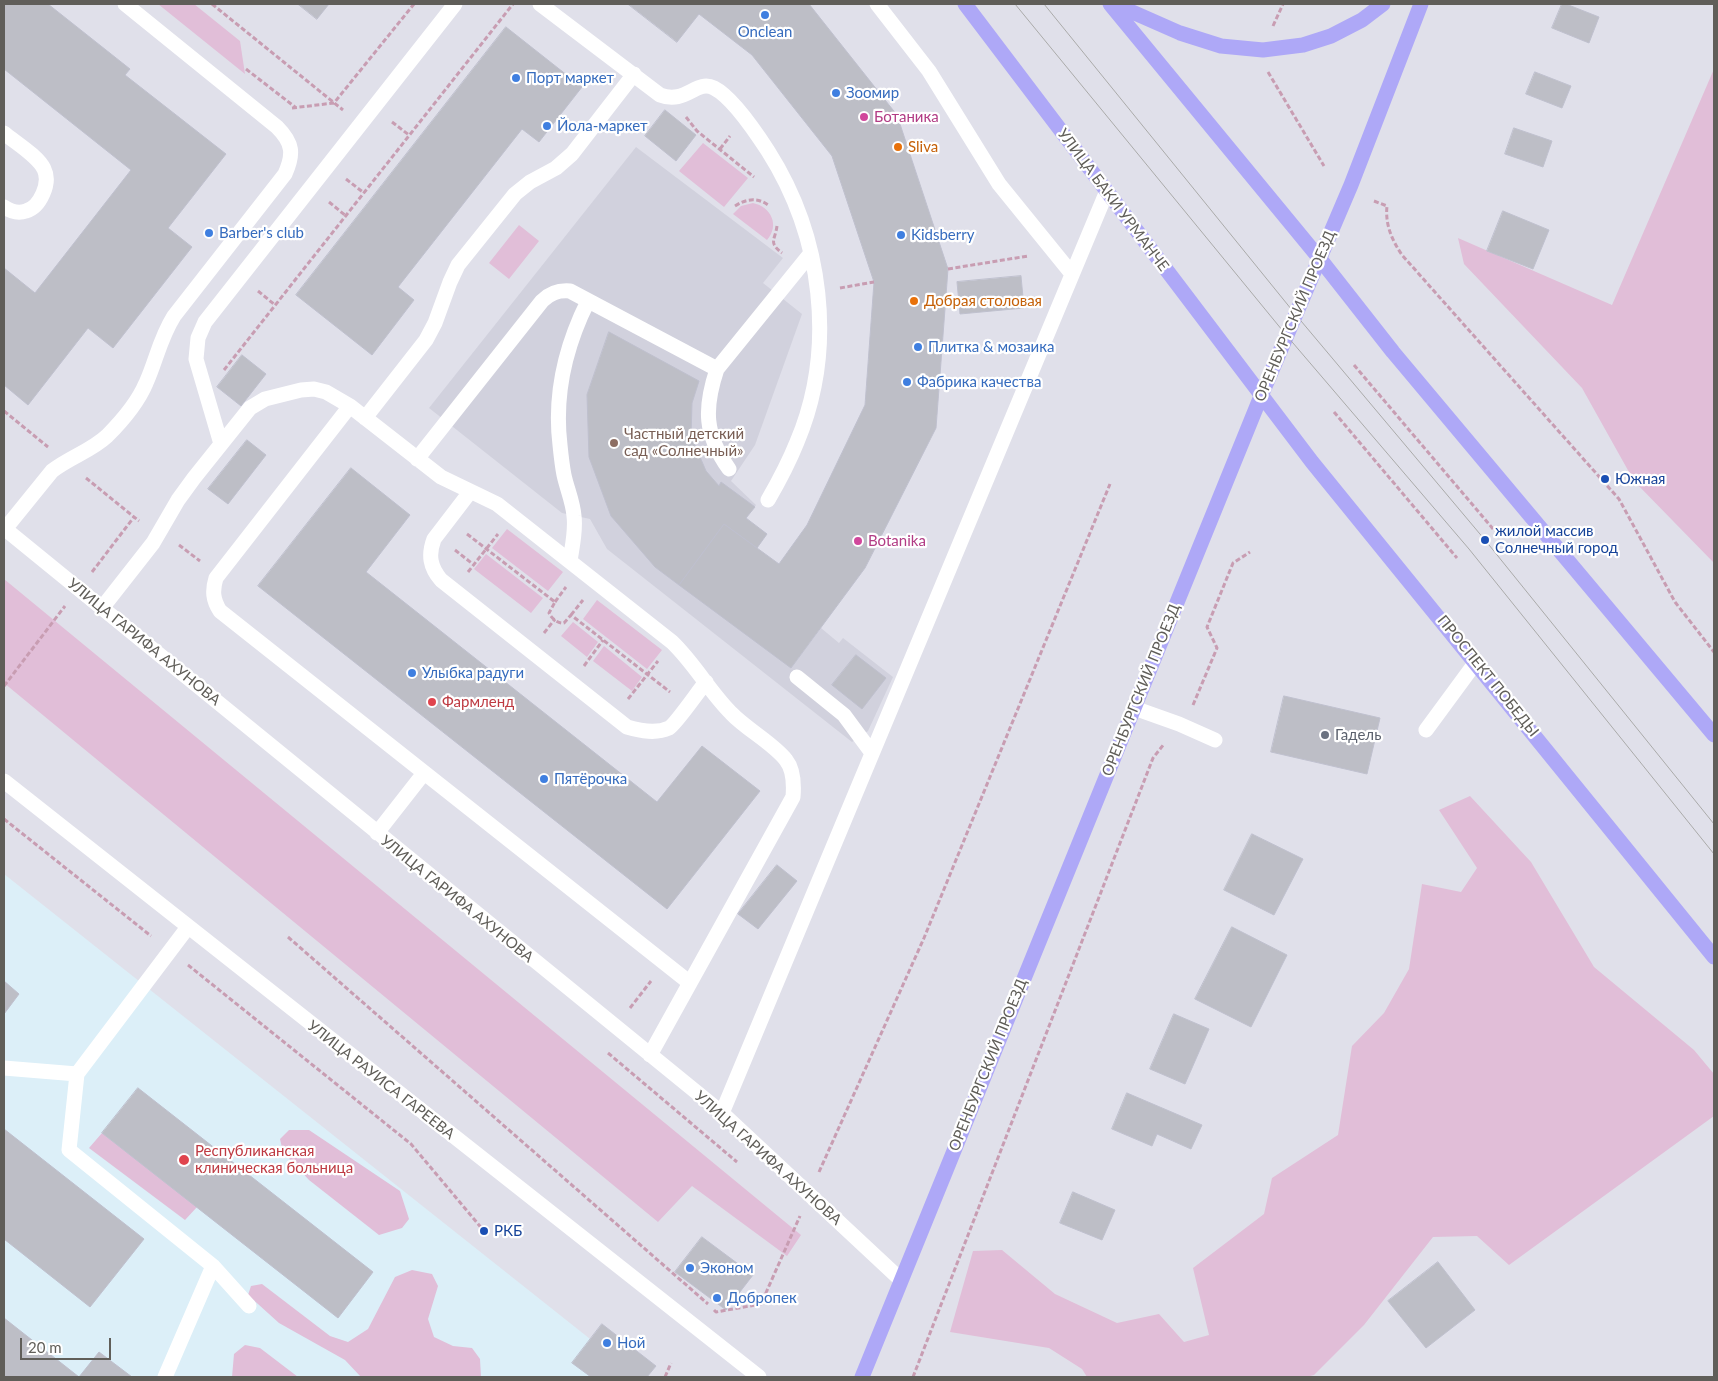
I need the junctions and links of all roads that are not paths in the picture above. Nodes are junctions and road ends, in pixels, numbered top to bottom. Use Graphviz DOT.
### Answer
graph roads {
  1 [pos="125,4"];
  2 [pos="455,4"];
  3 [pos="540,4"];
  4 [pos="877,4"];
  5 [pos="965,4"];
  6 [pos="1110,4"];
  7 [pos="1114,4"];
  8 [pos="1383,4"];
  9 [pos="1421,4"];
  10 [pos="634,74"];
  11 [pos="4,133"];
  12 [pos="1107,191"];
  13 [pos="4,207"];
  14 [pos="812,253"];
  15 [pos="1320,259"];
  16 [pos="1072,274"];
  17 [pos="588,301"];
  18 [pos="716,369"];
  19 [pos="1261,396"];
  20 [pos="350,406"];
  21 [pos="365,418"];
  22 [pos="221,444"];
  23 [pos="417,459"];
  24 [pos="729,469"];
  25 [pos="470,492"];
  26 [pos="768,500"];
  27 [pos="4,529"];
  28 [pos="570,561"];
  29 [pos="102,608"];
  30 [pos="1476,662"];
  31 [pos="797,678"];
  32 [pos="706,682"];
  33 [pos="1134,708"];
  34 [pos="1426,730"];
  35 [pos="1714,735"];
  36 [pos="1215,740"];
  37 [pos="872,753"];
  38 [pos="424,773"];
  39 [pos="4,781"];
  40 [pos="377,833"];
  41 [pos="188,926"];
  42 [pos="1714,957"];
  43 [pos="690,983"];
  44 [pos="650,1055"];
  45 [pos="4,1068"];
  46 [pos="77,1074"];
  47 [pos="722,1113"];
  48 [pos="213,1266"];
  49 [pos="901,1280"];
  50 [pos="249,1306"];
  51 [pos="165,1377"];
  52 [pos="759,1377"];
  53 [pos="862,1377"];
  1 -- 27 [label="street"];
  2 -- 22 [label="street"];
  3 -- 10 [label="street"];
  4 -- 16 [label="street"];
  5 -- 12 [label="main road, УЛИЦА БАКИ УРМАНЧЕ"];
  6 -- 15 [label="main road"];
  7 -- 8 [label="main road"];
  9 -- 15 [label="main road, ОРЕНБУРГСКИЙ ПРОЕЗД"];
  10 -- 14 [label="street"];
  10 -- 21 [label="street"];
  11 -- 13 [label="street"];
  12 -- 16 [label="street"];
  12 -- 19 [label="main road, УЛИЦА БАКИ УРМАНЧЕ"];
  14 -- 18 [label="street"];
  14 -- 26 [label="street"];
  15 -- 19 [label="main road, ОРЕНБУРГСКИЙ ПРОЕЗД"];
  15 -- 35 [label="main road"];
  16 -- 37 [label="street"];
  17 -- 18 [label="street"];
  17 -- 23 [label="street"];
  17 -- 28 [label="street"];
  18 -- 24 [label="street"];
  19 -- 30 [label="main road, ПРОСПЕКТ ПОБЕДЫ"];
  19 -- 33 [label="main road, ОРЕНБУРГСКИЙ ПРОЕЗД"];
  20 -- 21 [label="street"];
  20 -- 22 [label="street"];
  20 -- 38 [label="street"];
  21 -- 23 [label="street"];
  22 -- 29 [label="street"];
  23 -- 25 [label="street"];
  25 -- 28 [label="street"];
  25 -- 32 [label="street"];
  27 -- 29 [label="street, УЛИЦА ГАРИФА АХУНОВА"];
  28 -- 32 [label="street"];
  29 -- 40 [label="street, УЛИЦА ГАРИФА АХУНОВА"];
  30 -- 34 [label="street"];
  30 -- 42 [label="main road, ПРОСПЕКТ ПОБЕДЫ"];
  31 -- 37 [label="street"];
  32 -- 43 [label="street"];
  33 -- 36 [label="street"];
  33 -- 49 [label="main road, ОРЕНБУРГСКИЙ ПРОЕЗД"];
  37 -- 47 [label="street"];
  38 -- 40 [label="street"];
  38 -- 43 [label="street"];
  39 -- 41 [label="street, УЛИЦА РАУИСА ГАРЕЕВА"];
  40 -- 44 [label="street, УЛИЦА ГАРИФА АХУНОВА"];
  41 -- 46 [label="street"];
  41 -- 52 [label="street, УЛИЦА РАУИСА ГАРЕЕВА"];
  43 -- 44 [label="street"];
  44 -- 47 [label="street, УЛИЦА ГАРИФА АХУНОВА"];
  45 -- 46 [label="street"];
  46 -- 48 [label="street"];
  47 -- 49 [label="street, УЛИЦА ГАРИФА АХУНОВА"];
  48 -- 50 [label="street"];
  48 -- 51 [label="street"];
  49 -- 53 [label="main road, ОРЕНБУРГСКИЙ ПРОЕЗД"];
}
